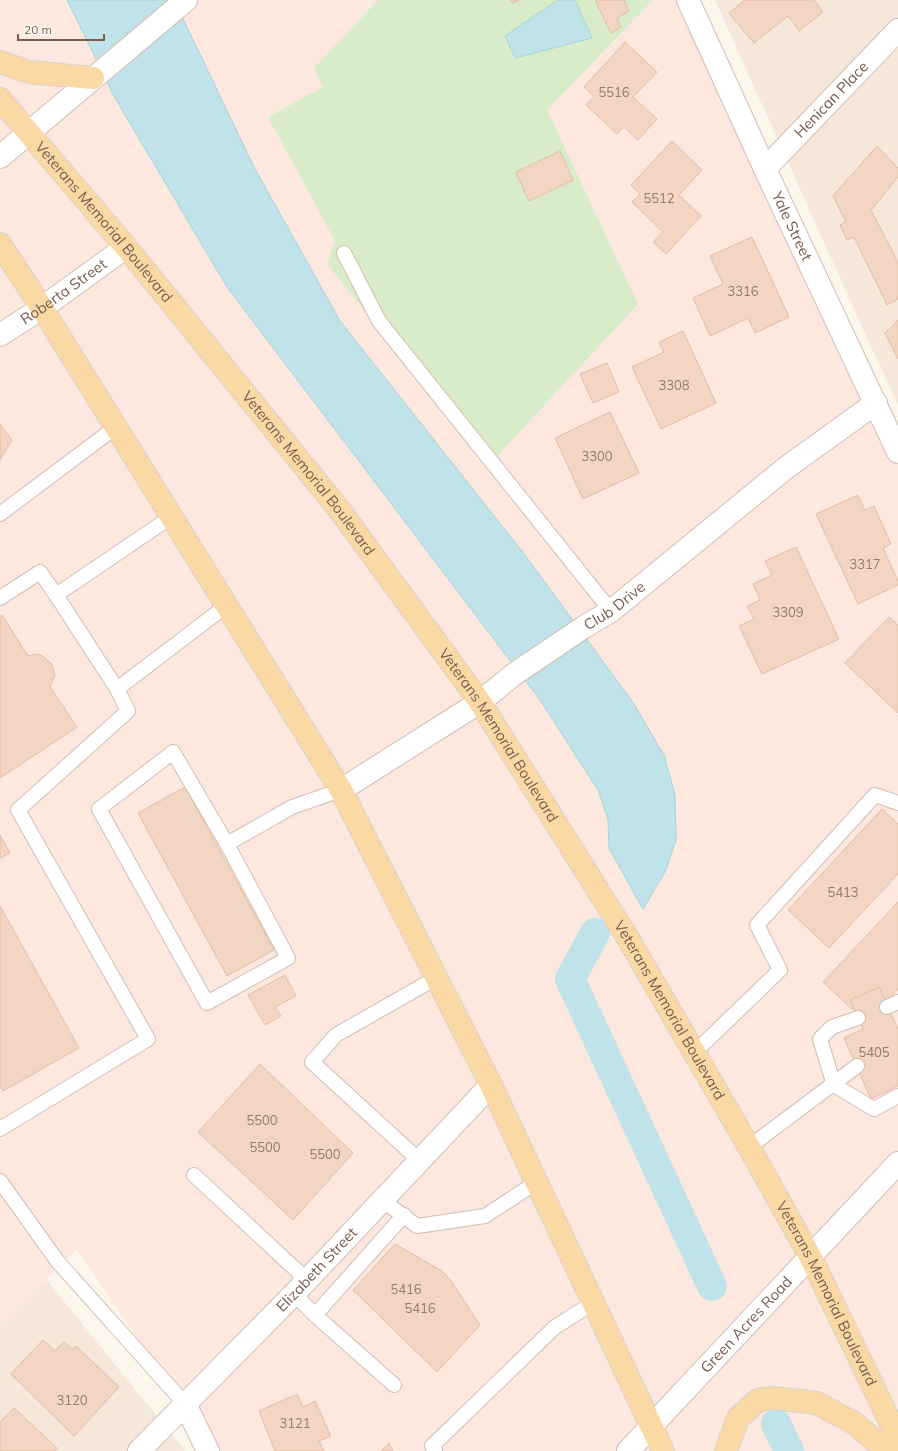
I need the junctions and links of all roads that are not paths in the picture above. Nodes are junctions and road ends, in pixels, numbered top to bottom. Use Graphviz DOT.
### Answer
graph roads {
  1 [pos="688,0"];
  2 [pos="185,1"];
  3 [pos="898,30"];
  4 [pos="0,62"];
  5 [pos="93,78"];
  6 [pos="0,100"];
  7 [pos="29,133"];
  8 [pos="0,157"];
  9 [pos="765,169"];
  10 [pos="0,244"];
  11 [pos="126,247"];
  12 [pos="344,253"];
  13 [pos="42,308"];
  14 [pos="0,335"];
  15 [pos="876,403"];
  16 [pos="116,428"];
  17 [pos="898,452"];
  18 [pos="0,514"];
  19 [pos="172,517"];
  20 [pos="56,596"];
  21 [pos="0,598"];
  22 [pos="226,606"];
  23 [pos="611,611"];
  24 [pos="117,689"];
  25 [pos="480,702"];
  26 [pos="341,790"];
  27 [pos="898,804"];
  28 [pos="227,844"];
  29 [pos="436,978"];
  30 [pos="858,1018"];
  31 [pos="694,1053"];
  32 [pos="857,1066"];
  33 [pos="491,1085"];
  34 [pos="834,1085"];
  35 [pos="898,1096"];
  36 [pos="0,1130"];
  37 [pos="749,1147"];
  38 [pos="420,1161"];
  39 [pos="898,1163"];
  40 [pos="194,1175"];
  41 [pos="0,1181"];
  42 [pos="537,1182"];
  43 [pos="382,1200"];
  44 [pos="404,1215"];
  45 [pos="811,1258"];
  46 [pos="301,1287"];
  47 [pos="593,1302"];
  48 [pos="314,1315"];
  49 [pos="394,1384"];
  50 [pos="185,1404"];
  51 [pos="651,1426"];
  52 [pos="898,1438"];
  53 [pos="139,1451"];
  54 [pos="208,1451"];
  55 [pos="435,1451"];
  56 [pos="628,1451"];
  57 [pos="662,1451"];
  58 [pos="726,1451"];
  59 [pos="887,1451"];
  1 -- 9 [label="street, Yale Street"];
  2 -- 5 [label="street"];
  3 -- 9 [label="street, Henican Place"];
  4 -- 5 [label="main road"];
  5 -- 7 [label="street"];
  6 -- 7 [label="main road, Veterans Memorial Boulevard"];
  7 -- 8 [label="street"];
  7 -- 11 [label="main road, Veterans Memorial Boulevard"];
  9 -- 15 [label="street, Yale Street"];
  10 -- 13 [label="main road"];
  11 -- 13 [label="street, Roberta Street"];
  11 -- 25 [label="main road, Veterans Memorial Boulevard"];
  12 -- 23 [label="lane"];
  13 -- 14 [label="street, Roberta Street"];
  13 -- 16 [label="main road"];
  15 -- 17 [label="street, Yale Street"];
  15 -- 23 [label="street, Club Drive"];
  16 -- 18 [label="lane"];
  16 -- 19 [label="main road"];
  19 -- 20 [label="lane"];
  19 -- 22 [label="main road"];
  20 -- 21 [label="lane"];
  20 -- 24 [label="lane"];
  22 -- 24 [label="lane"];
  22 -- 26 [label="main road"];
  23 -- 25 [label="street, Club Drive"];
  24 -- 36 [label="lane"];
  25 -- 26 [label="street, Club Drive"];
  25 -- 31 [label="main road, Veterans Memorial Boulevard"];
  26 -- 28 [label="lane"];
  26 -- 29 [label="main road"];
  27 -- 31 [label="lane"];
  28 -- 28 [label="lane"];
  29 -- 33 [label="main road"];
  29 -- 38 [label="lane"];
  30 -- 34 [label="lane"];
  31 -- 37 [label="main road, Veterans Memorial Boulevard"];
  32 -- 34 [label="lane"];
  33 -- 38 [label="street, Elizabeth Street"];
  33 -- 42 [label="main road"];
  34 -- 35 [label="lane"];
  34 -- 37 [label="lane"];
  37 -- 45 [label="main road, Veterans Memorial Boulevard"];
  38 -- 43 [label="street, Elizabeth Street"];
  39 -- 45 [label="street, Green Acres Road"];
  40 -- 46 [label="lane"];
  41 -- 50 [label="lane"];
  42 -- 44 [label="lane"];
  42 -- 47 [label="main road"];
  43 -- 44 [label="lane"];
  43 -- 46 [label="street, Elizabeth Street"];
  44 -- 48 [label="lane"];
  45 -- 51 [label="street, Green Acres Road"];
  45 -- 52 [label="main road, Veterans Memorial Boulevard"];
  46 -- 48 [label="lane"];
  46 -- 50 [label="street, Elizabeth Street"];
  47 -- 51 [label="main road"];
  47 -- 55 [label="lane"];
  48 -- 49 [label="lane"];
  50 -- 53 [label="street, Elizabeth Street"];
  50 -- 54 [label="street"];
  51 -- 56 [label="street, Green Acres Road"];
  51 -- 57 [label="main road"];
  58 -- 59 [label="main road"];
}
